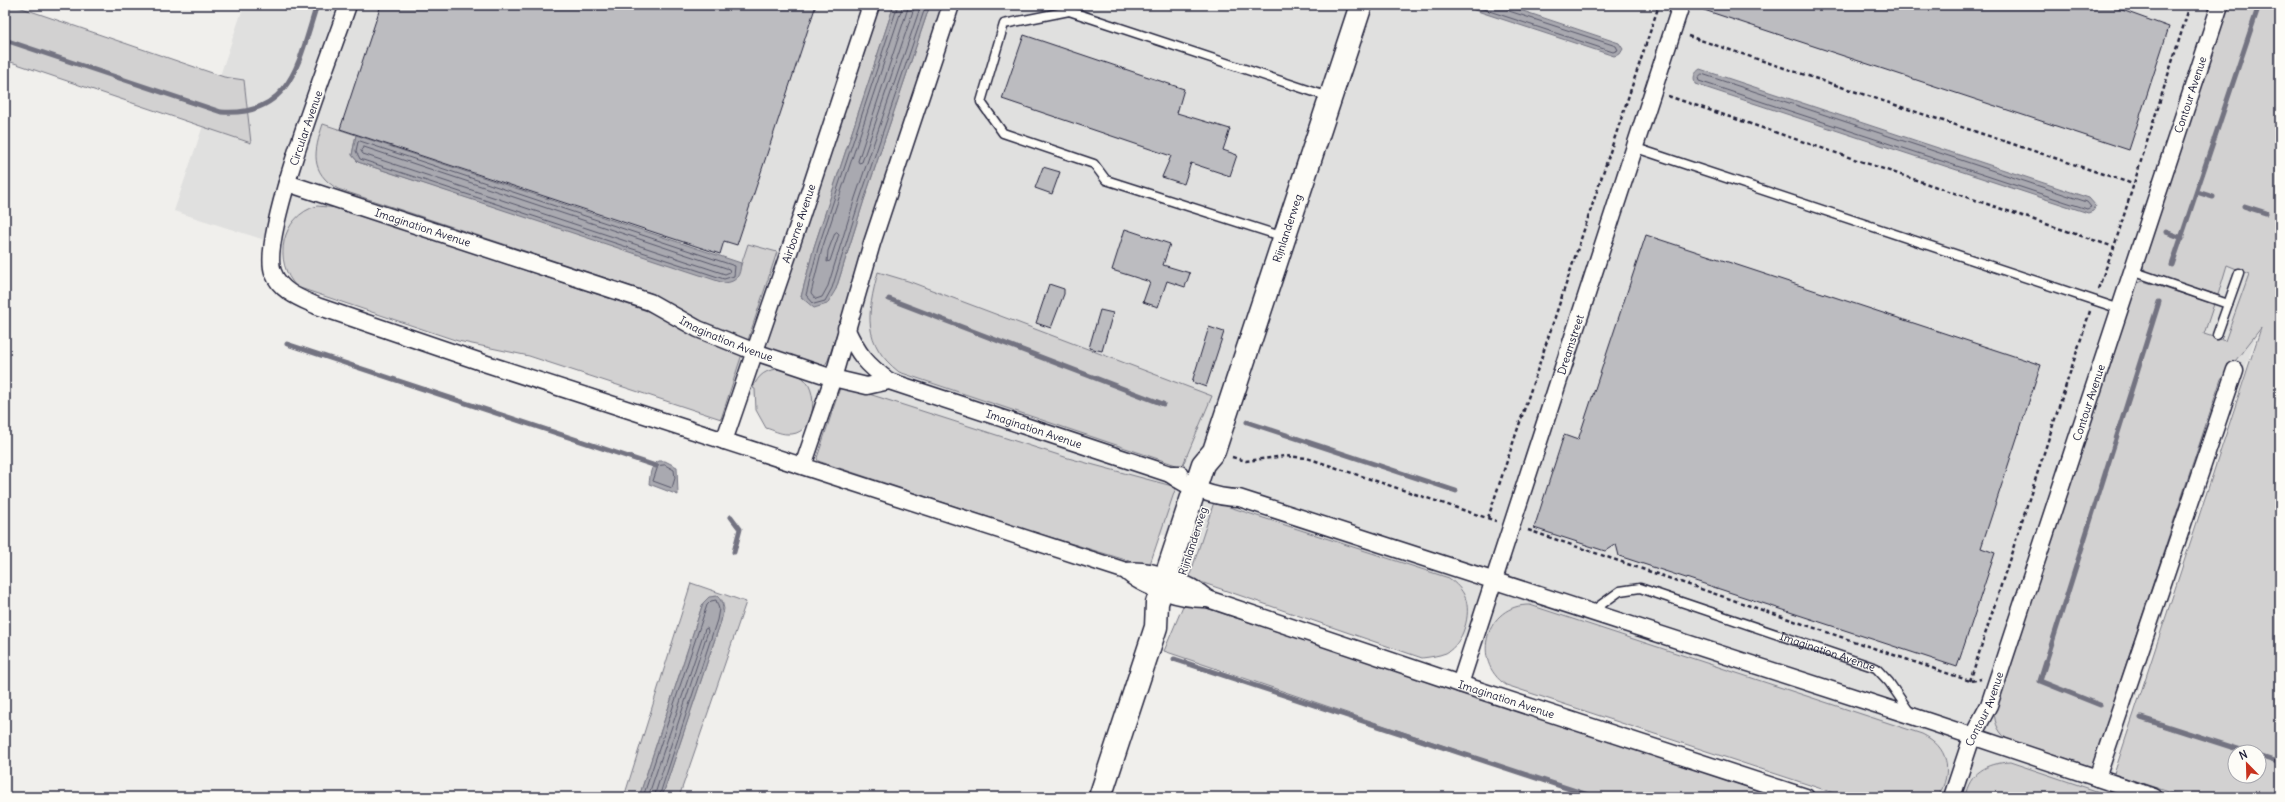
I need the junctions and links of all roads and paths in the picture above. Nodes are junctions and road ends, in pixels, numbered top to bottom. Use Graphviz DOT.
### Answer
graph roads {
  1 [pos="348,5"];
  2 [pos="871,5"];
  3 [pos="951,5"];
  4 [pos="1361,5"];
  5 [pos="1659,5"];
  6 [pos="1681,5"];
  7 [pos="2190,5"];
  8 [pos="2220,5"];
  9 [pos="1672,31"];
  10 [pos="1633,85"];
  11 [pos="1652,91"];
  12 [pos="1330,97"];
  13 [pos="1634,147"];
  14 [pos="287,183"];
  15 [pos="2134,184"];
  16 [pos="1284,237"];
  17 [pos="2114,247"];
  18 [pos="270,252"];
  19 [pos="2132,271"];
  20 [pos="2239,273"];
  21 [pos="2093,301"];
  22 [pos="2228,304"];
  23 [pos="2120,309"];
  24 [pos="846,328"];
  25 [pos="2217,335"];
  26 [pos="755,352"];
  27 [pos="2234,370"];
  28 [pos="832,378"];
  29 [pos="889,381"];
  30 [pos="724,441"];
  31 [pos="1214,451"];
  32 [pos="803,466"];
  33 [pos="1203,485"];
  34 [pos="1488,518"];
  35 [pos="1511,525"];
  36 [pos="1493,581"];
  37 [pos="1171,586"];
  38 [pos="1591,612"];
  39 [pos="1997,675"];
  40 [pos="1970,681"];
  41 [pos="1460,684"];
  42 [pos="1912,716"];
  43 [pos="1972,738"];
  44 [pos="2097,778"];
  45 [pos="1100,797"];
  46 [pos="1806,797"];
  47 [pos="1952,797"];
  48 [pos="2154,797"];
  1 -- 14 [label="street, Circular Avenue"];
  2 -- 26 [label="street, Airborne Avenue"];
  3 -- 24 [label="street"];
  4 -- 12 [label="street, Rijnlanderweg"];
  5 -- 10 [label="path, Dreamstreet"];
  6 -- 9 [label="street, Dreamstreet"];
  7 -- 15 [label="path"];
  8 -- 19 [label="street, Contour Avenue"];
  9 -- 11 [label="street, Dreamstreet"];
  9 -- 15 [label="path"];
  10 -- 11 [label="path"];
  10 -- 34 [label="path, Dreamstreet"];
  11 -- 13 [label="street, Dreamstreet"];
  11 -- 17 [label="path"];
  12 -- 16 [label="street, Rijnlanderweg"];
  12 -- 16 [label="lane"];
  13 -- 21 [label="lane"];
  13 -- 35 [label="street, Dreamstreet"];
  14 -- 18 [label="street, Circular Avenue"];
  14 -- 26 [label="street, Imagination Avenue"];
  15 -- 17 [label="path"];
  16 -- 31 [label="street, Rijnlanderweg"];
  17 -- 21 [label="path"];
  18 -- 30 [label="street, Imagination Avenue"];
  19 -- 22 [label="lane"];
  19 -- 23 [label="street, Contour Avenue"];
  20 -- 22 [label="lane"];
  21 -- 23 [label="lane"];
  21 -- 40 [label="path"];
  22 -- 25 [label="lane"];
  23 -- 39 [label="street, Contour Avenue"];
  24 -- 28 [label="street"];
  24 -- 29 [label="street"];
  26 -- 28 [label="street, Imagination Avenue"];
  26 -- 30 [label="street, Airborne Avenue"];
  27 -- 44 [label="street"];
  28 -- 29 [label="street, Imagination Avenue"];
  28 -- 32 [label="street"];
  29 -- 33 [label="street, Imagination Avenue"];
  30 -- 32 [label="street, Imagination Avenue"];
  31 -- 33 [label="street, Rijnlanderweg"];
  31 -- 34 [label="path"];
  32 -- 37 [label="street, Imagination Avenue"];
  33 -- 36 [label="street, Imagination Avenue"];
  33 -- 37 [label="street, Rijnlanderweg"];
  34 -- 35 [label="path"];
  35 -- 36 [label="street, Dreamstreet"];
  35 -- 40 [label="path"];
  36 -- 38 [label="street, Imagination Avenue"];
  36 -- 41 [label="street, Dreamstreet"];
  37 -- 41 [label="street, Imagination Avenue"];
  37 -- 45 [label="street, Rijnlanderweg"];
  38 -- 42 [label="street, Imagination Avenue"];
  38 -- 42 [label="lane, Imagination Avenue"];
  39 -- 40 [label="path"];
  39 -- 43 [label="street, Contour Avenue"];
  41 -- 46 [label="street, Imagination Avenue"];
  42 -- 43 [label="street, Imagination Avenue"];
  43 -- 44 [label="street, Imagination Avenue"];
  43 -- 47 [label="street, Contour Avenue"];
  44 -- 48 [label="street, Imagination Avenue"];
}
